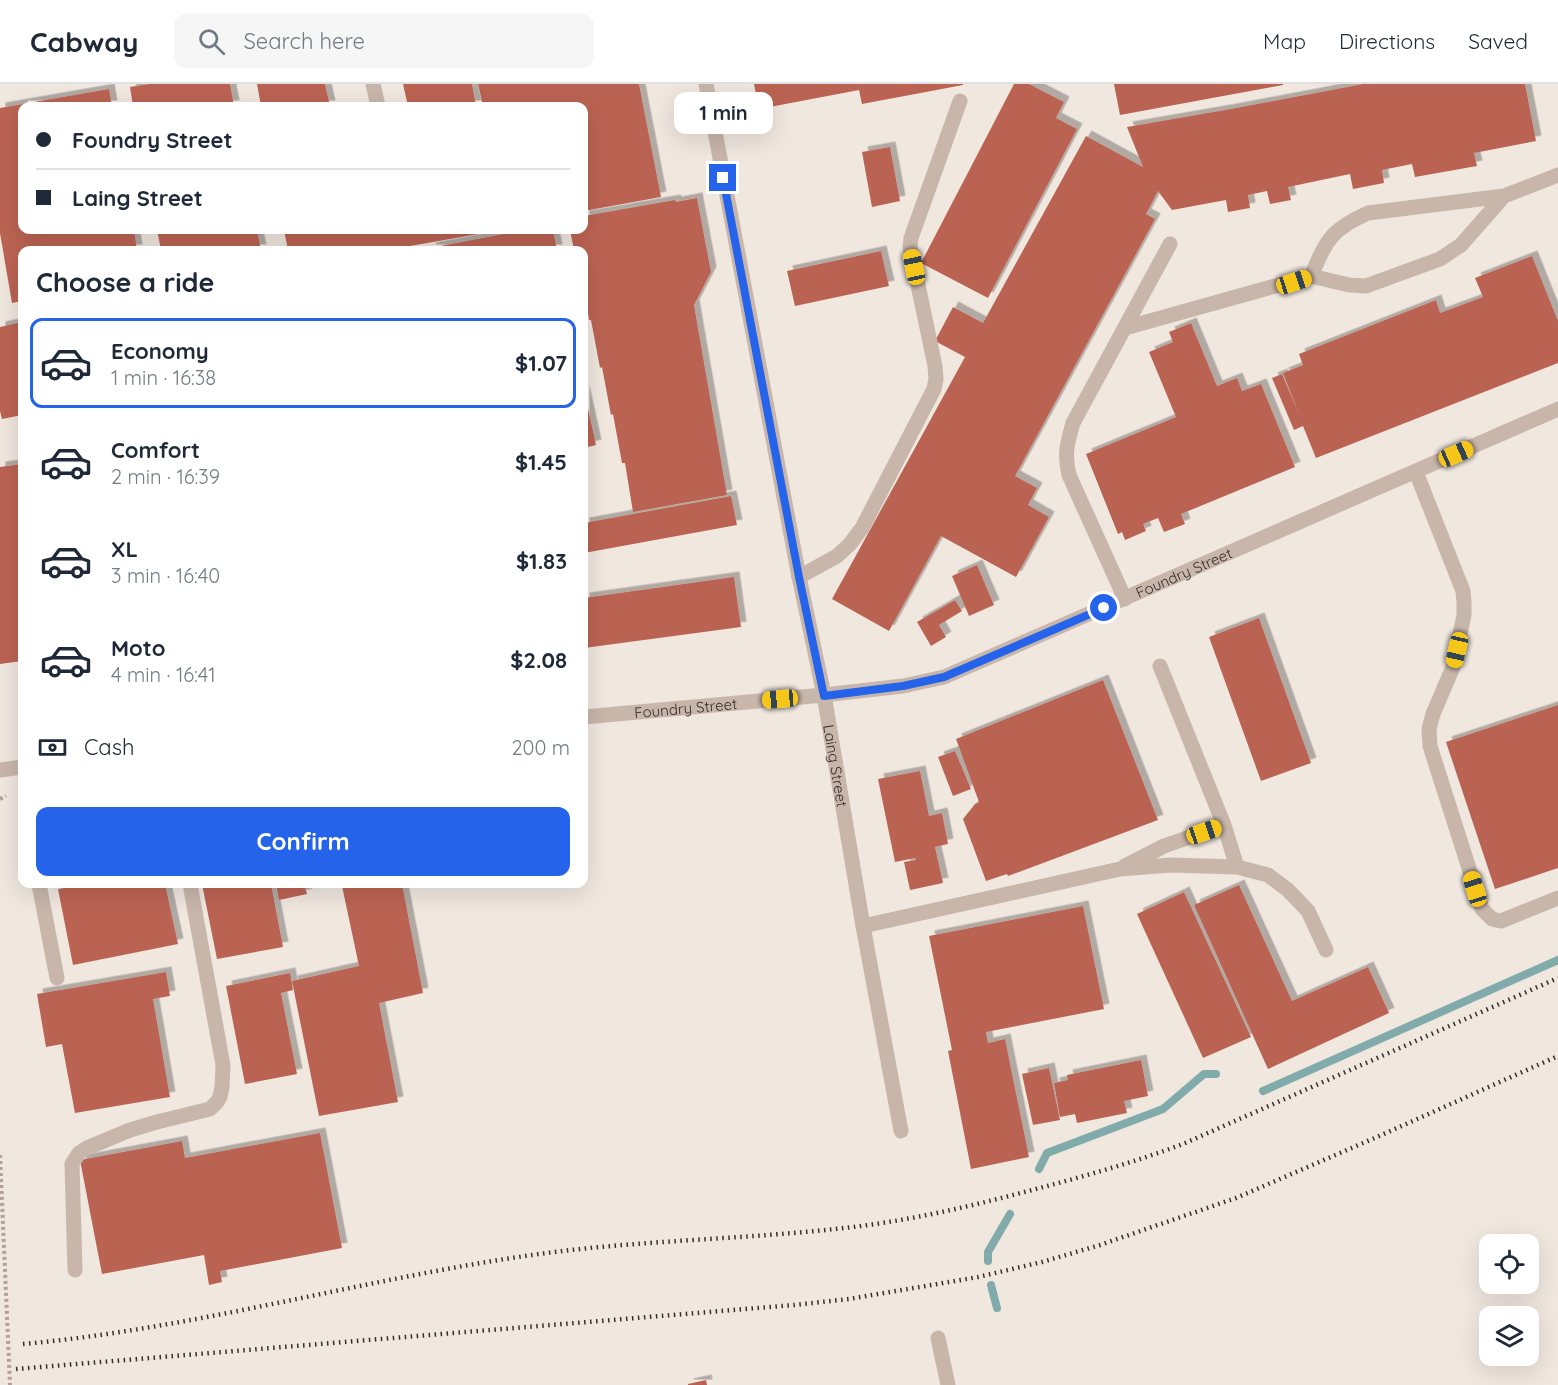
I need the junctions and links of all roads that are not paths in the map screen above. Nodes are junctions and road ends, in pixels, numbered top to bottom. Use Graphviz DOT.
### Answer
graph roads {
  1 [pos="373,84"];
  2 [pos="706,84"];
  3 [pos="960,101"];
  4 [pos="377,102"];
  5 [pos="1558,175"];
  6 [pos="1504,196"];
  7 [pos="1170,244"];
  8 [pos="1311,276"];
  9 [pos="1125,328"];
  10 [pos="1558,409"];
  11 [pos="1416,472"];
  12 [pos="799,577"];
  13 [pos="1125,599"];
  14 [pos="1160,666"];
  15 [pos="824,696"];
  16 [pos="588,717"];
  17 [pos="18,768"];
  18 [pos="0,770"];
  19 [pos="1224,825"];
  20 [pos="1237,867"];
  21 [pos="1120,869"];
  22 [pos="40,888"];
  23 [pos="191,888"];
  24 [pos="1558,898"];
  25 [pos="863,926"];
  26 [pos="1326,950"];
  27 [pos="57,978"];
  28 [pos="901,1131"];
  29 [pos="75,1270"];
  30 [pos="938,1338"];
  31 [pos="948,1385"];
  1 -- 4 [label="street"];
  2 -- 12 [label="street, Laing Street"];
  3 -- 12 [label="street"];
  5 -- 6 [label="street"];
  6 -- 8 [label="street"];
  6 -- 8 [label="street"];
  7 -- 9 [label="street"];
  8 -- 9 [label="street"];
  9 -- 13 [label="street"];
  10 -- 11 [label="street, Foundry Street"];
  11 -- 13 [label="street, Foundry Street"];
  11 -- 24 [label="street"];
  12 -- 15 [label="street, Laing Street"];
  13 -- 15 [label="street, Foundry Street"];
  14 -- 19 [label="street"];
  15 -- 16 [label="street, Foundry Street"];
  15 -- 25 [label="street, Laing Street"];
  17 -- 18 [label="street"];
  19 -- 20 [label="street"];
  19 -- 21 [label="street"];
  20 -- 21 [label="street"];
  20 -- 26 [label="street"];
  21 -- 25 [label="street"];
  22 -- 27 [label="street"];
  23 -- 29 [label="street"];
  25 -- 28 [label="street, Laing Street"];
  30 -- 31 [label="street"];
}
